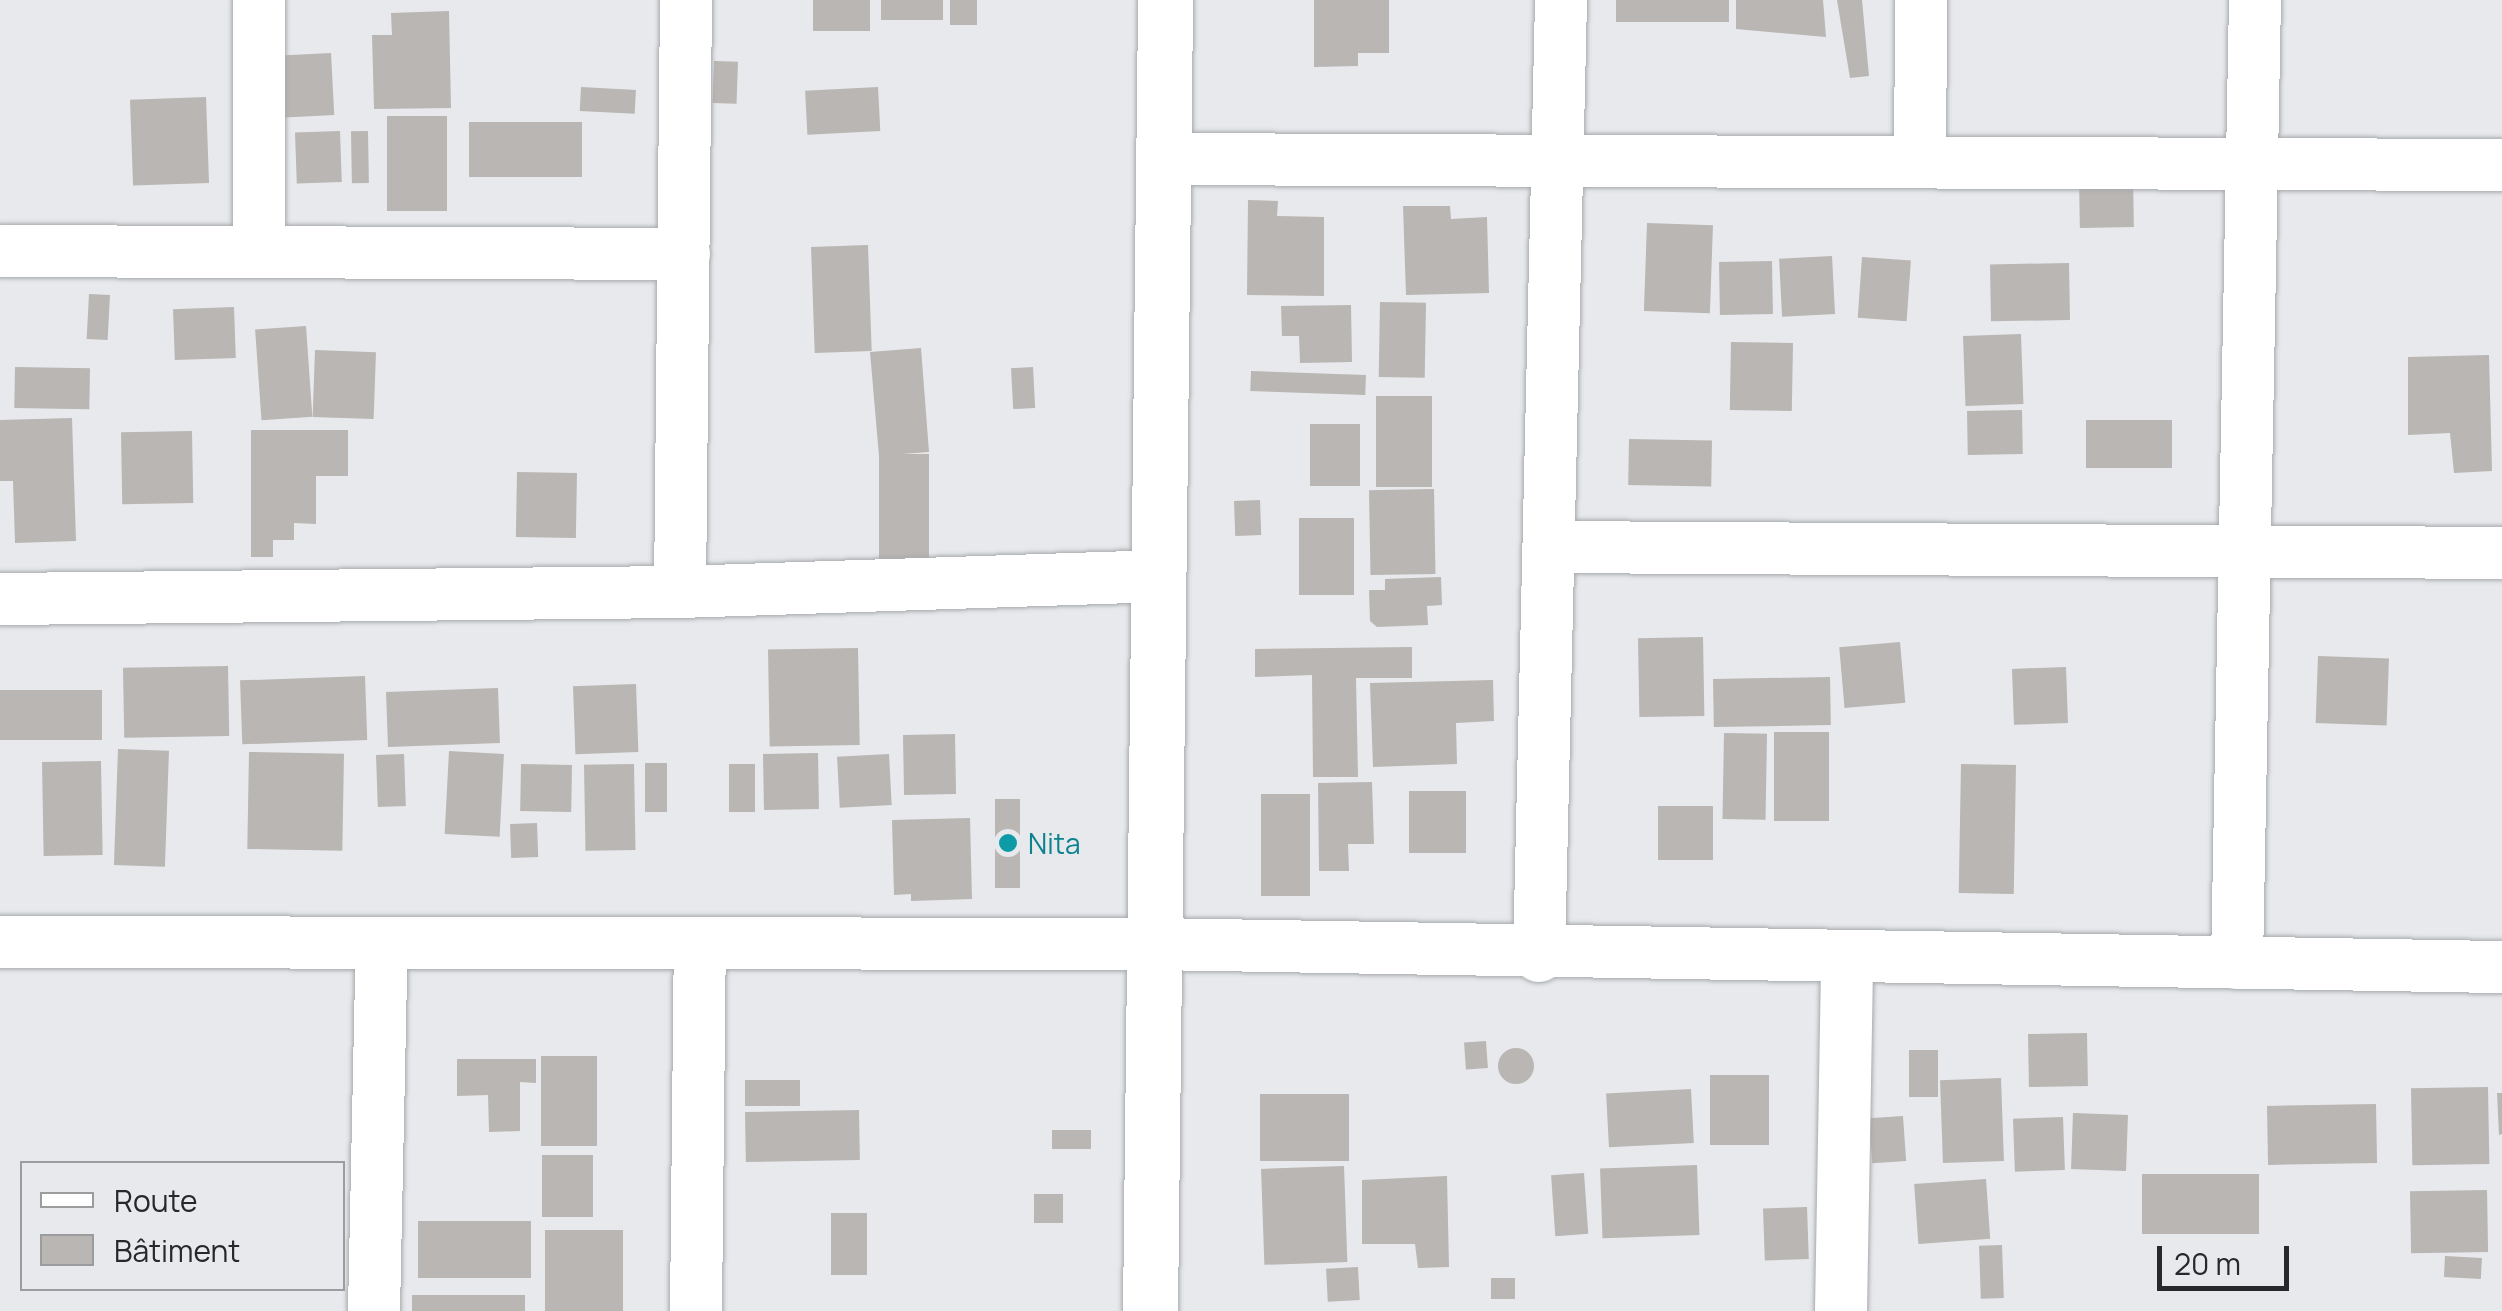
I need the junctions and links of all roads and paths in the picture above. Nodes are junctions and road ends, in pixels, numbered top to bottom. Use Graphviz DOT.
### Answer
graph roads {
  1 [pos="260,0"];
  2 [pos="686,0"];
  3 [pos="1165,0"];
  4 [pos="1561,0"];
  5 [pos="1921,0"];
  6 [pos="2255,0"];
  7 [pos="1163,160"];
  8 [pos="1558,162"];
  9 [pos="1920,162"];
  10 [pos="2252,164"];
  11 [pos="2502,165"];
  12 [pos="0,250"];
  13 [pos="259,252"];
  14 [pos="684,254"];
  15 [pos="1549,546"];
  16 [pos="2244,551"];
  17 [pos="2502,553"];
  18 [pos="1158,576"];
  19 [pos="680,592"];
  20 [pos="0,599"];
  21 [pos="0,942"];
  22 [pos="382,944"];
  23 [pos="1154,944"];
  24 [pos="700,947"];
  25 [pos="1539,956"];
  26 [pos="1846,959"];
  27 [pos="2236,963"];
  28 [pos="2502,967"];
  29 [pos="374,1311"];
  30 [pos="696,1311"];
  31 [pos="1150,1311"];
  32 [pos="1841,1311"];
  1 -- 13 [label="street"];
  2 -- 14 [label="street"];
  3 -- 7 [label="street"];
  4 -- 8 [label="street"];
  5 -- 9 [label="street"];
  6 -- 10 [label="street"];
  7 -- 8 [label="street"];
  7 -- 18 [label="street"];
  8 -- 9 [label="street"];
  8 -- 15 [label="street"];
  9 -- 10 [label="street"];
  10 -- 11 [label="street"];
  10 -- 16 [label="street"];
  12 -- 13 [label="street"];
  13 -- 14 [label="street"];
  14 -- 19 [label="street"];
  15 -- 16 [label="street"];
  15 -- 25 [label="street"];
  16 -- 17 [label="street"];
  16 -- 27 [label="street"];
  18 -- 19 [label="street"];
  18 -- 23 [label="street"];
  19 -- 20 [label="street"];
  21 -- 22 [label="street"];
  22 -- 24 [label="street"];
  22 -- 29 [label="street"];
  23 -- 24 [label="street"];
  23 -- 25 [label="street"];
  23 -- 31 [label="street"];
  24 -- 30 [label="street"];
  25 -- 26 [label="street"];
  26 -- 27 [label="street"];
  26 -- 32 [label="street"];
  27 -- 28 [label="street"];
}
